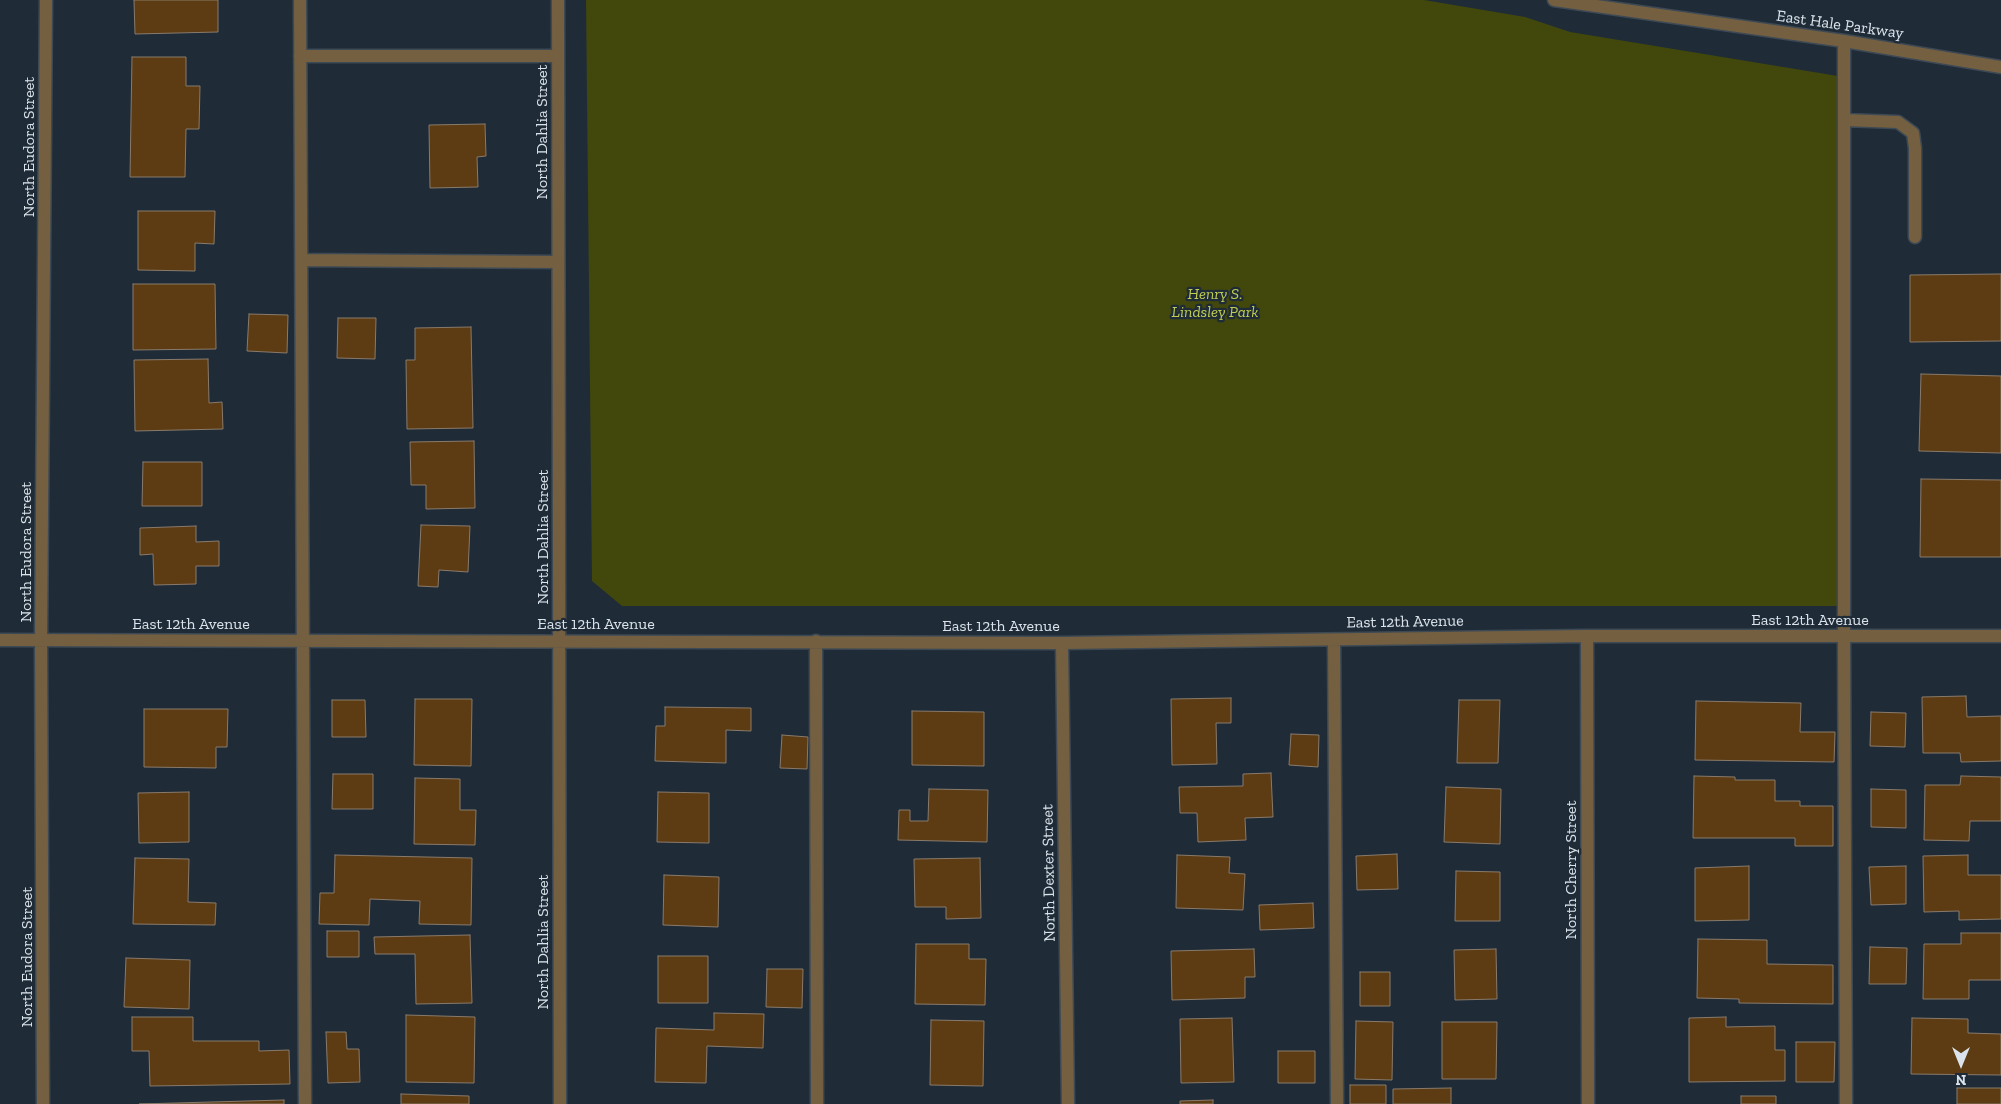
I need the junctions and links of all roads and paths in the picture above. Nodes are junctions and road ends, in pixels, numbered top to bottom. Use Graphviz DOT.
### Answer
graph roads {
  1 [pos="46,0"];
  2 [pos="300,0"];
  3 [pos="558,0"];
  4 [pos="1554,0"];
  5 [pos="1591,3"];
  6 [pos="1844,41"];
  7 [pos="300,56"];
  8 [pos="558,56"];
  9 [pos="2001,67"];
  10 [pos="1844,120"];
  11 [pos="1915,237"];
  12 [pos="302,260"];
  13 [pos="558,262"];
  14 [pos="1586,636"];
  15 [pos="1844,636"];
  16 [pos="2001,636"];
  17 [pos="0,640"];
  18 [pos="42,640"];
  19 [pos="304,640"];
  20 [pos="559,640"];
  21 [pos="1334,640"];
  22 [pos="816,641"];
  23 [pos="1062,642"];
  24 [pos="44,1104"];
  25 [pos="305,1104"];
  26 [pos="560,1104"];
  27 [pos="817,1104"];
  28 [pos="1068,1104"];
  29 [pos="1338,1104"];
  30 [pos="1588,1104"];
  31 [pos="1846,1104"];
  1 -- 18 [label="street, North Eudora Street"];
  2 -- 7 [label="street"];
  3 -- 8 [label="street, North Dahlia Street"];
  4 -- 5 [label="street, East Hale Parkway"];
  5 -- 6 [label="street, East Hale Parkway"];
  6 -- 9 [label="street, East Hale Parkway"];
  6 -- 10 [label="street"];
  7 -- 8 [label="street"];
  7 -- 12 [label="street"];
  8 -- 13 [label="street, North Dahlia Street"];
  10 -- 11 [label="street"];
  10 -- 15 [label="street"];
  12 -- 13 [label="street"];
  12 -- 19 [label="street"];
  13 -- 20 [label="street, North Dahlia Street"];
  14 -- 15 [label="street, East 12th Avenue"];
  14 -- 21 [label="street, East 12th Avenue"];
  14 -- 30 [label="street, North Cherry Street"];
  15 -- 16 [label="street, East 12th Avenue"];
  15 -- 31 [label="street"];
  17 -- 18 [label="street, East 12th Avenue"];
  18 -- 19 [label="street, East 12th Avenue"];
  18 -- 24 [label="street, North Eudora Street"];
  19 -- 20 [label="street, East 12th Avenue"];
  19 -- 25 [label="street"];
  20 -- 22 [label="street, East 12th Avenue"];
  20 -- 26 [label="street, North Dahlia Street"];
  21 -- 23 [label="street, East 12th Avenue"];
  21 -- 29 [label="street"];
  22 -- 23 [label="street, East 12th Avenue"];
  22 -- 27 [label="street"];
  23 -- 28 [label="street, North Dexter Street"];
}
